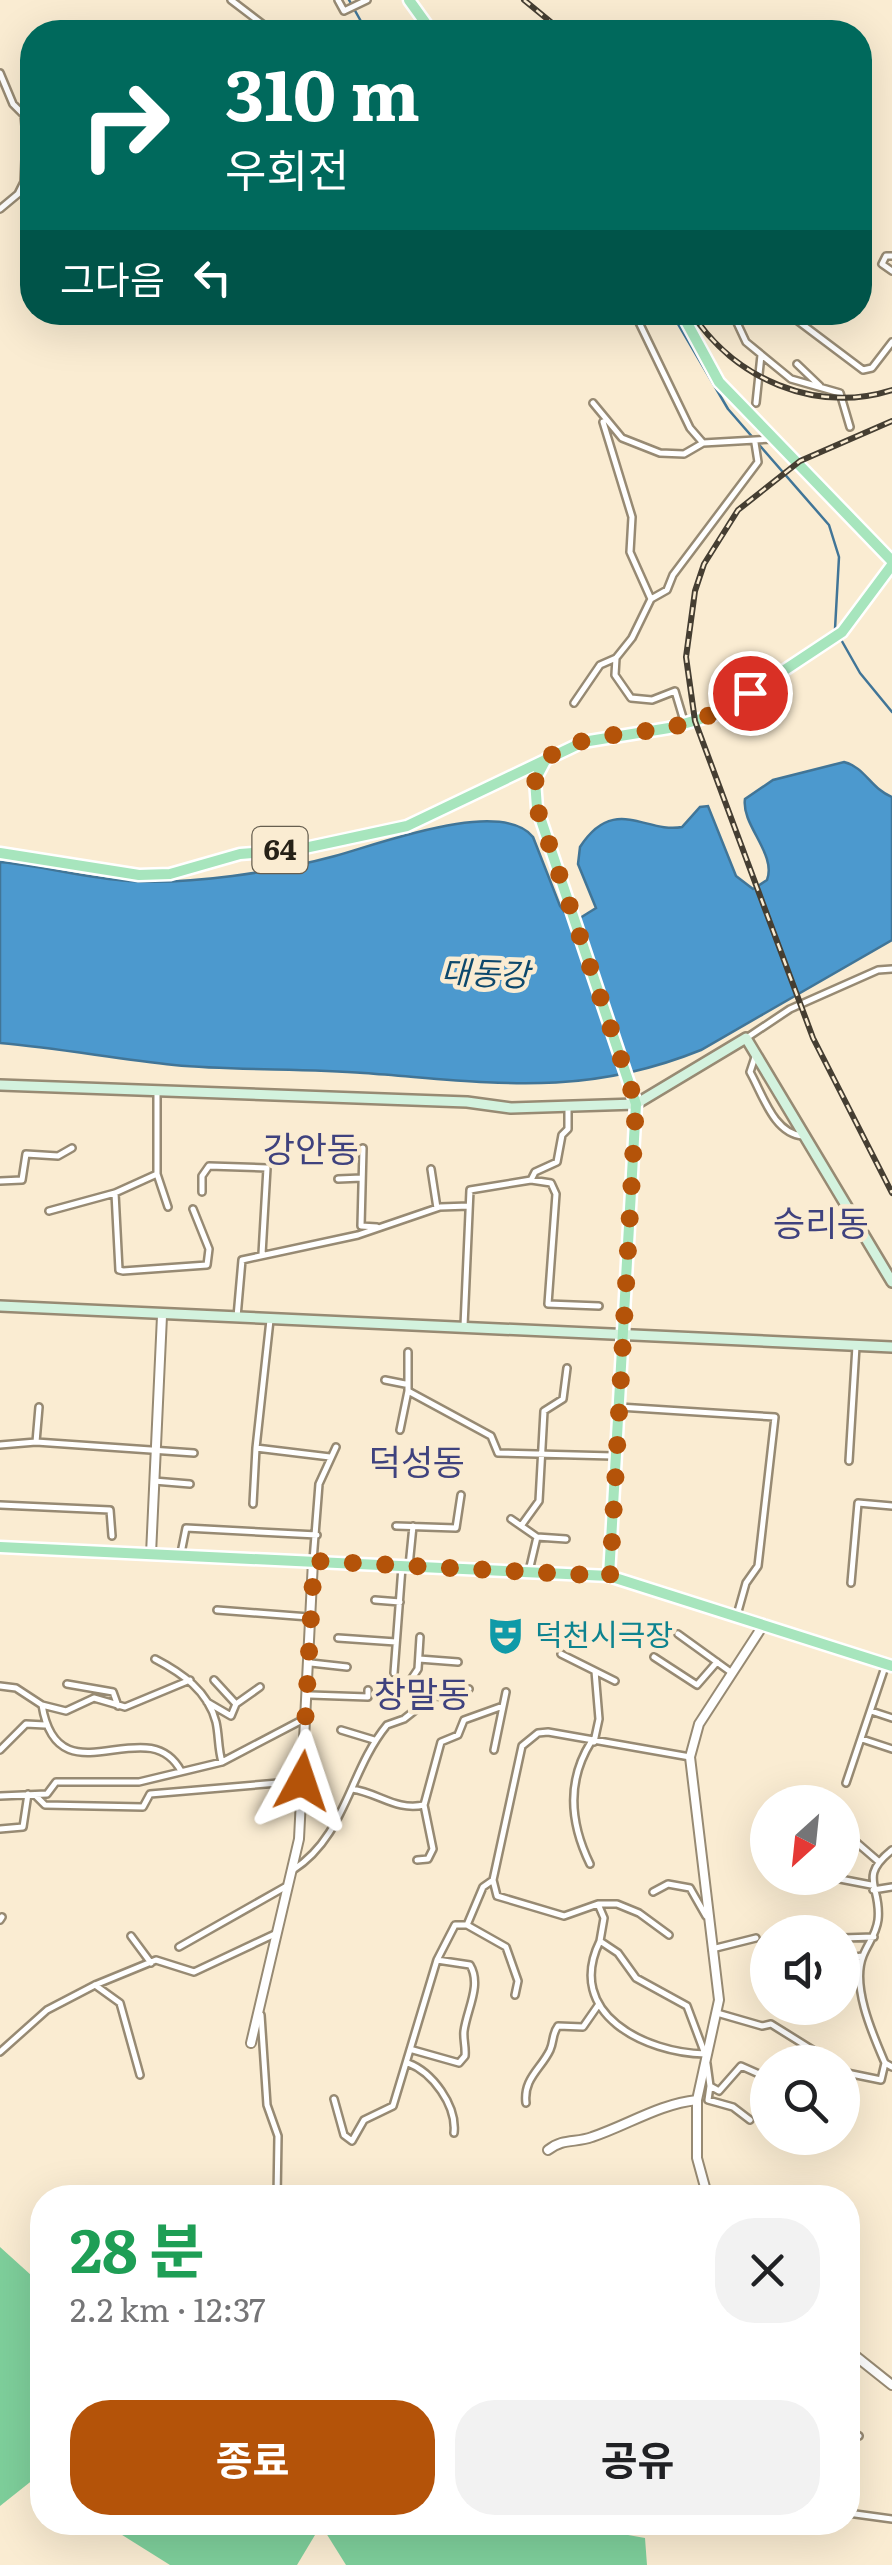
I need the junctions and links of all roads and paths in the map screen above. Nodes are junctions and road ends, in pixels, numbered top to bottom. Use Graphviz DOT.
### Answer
graph roads {
  1 [pos="231,0"];
  2 [pos="338,0"];
  3 [pos="367,0"];
  4 [pos="257,20"];
  5 [pos="0,73"];
  6 [pos="20,111"];
  7 [pos="20,190"];
  8 [pos="0,208"];
  9 [pos="892,256"];
  10 [pos="892,271"];
  11 [pos="640,325"];
  12 [pos="688,325"];
  13 [pos="736,325"];
  14 [pos="803,325"];
  15 [pos="892,342"];
  16 [pos="761,355"];
  17 [pos="798,364"];
  18 [pos="820,386"];
  19 [pos="593,403"];
  20 [pos="756,404"];
  21 [pos="603,418"];
  22 [pos="850,427"];
  23 [pos="768,440"];
  24 [pos="704,442"];
  25 [pos="755,442"];
  26 [pos="892,563"];
  27 [pos="651,599"];
  28 [pos="616,658"];
  29 [pos="574,703"];
  30 [pos="684,724"];
  31 [pos="547,758"];
  32 [pos="0,853"];
  33 [pos="891,966"];
  34 [pos="746,1038"];
  35 [pos="756,1055"];
  36 [pos="0,1085"];
  37 [pos="157,1092"];
  38 [pos="636,1104"];
  39 [pos="568,1105"];
  40 [pos="805,1136"];
  41 [pos="72,1148"];
  42 [pos="363,1148"];
  43 [pos="431,1169"];
  44 [pos="158,1174"];
  45 [pos="362,1178"];
  46 [pos="338,1179"];
  47 [pos="531,1180"];
  48 [pos="0,1181"];
  49 [pos="115,1192"];
  50 [pos="202,1192"];
  51 [pos="469,1206"];
  52 [pos="168,1207"];
  53 [pos="437,1208"];
  54 [pos="193,1209"];
  55 [pos="49,1211"];
  56 [pos="380,1228"];
  57 [pos="262,1254"];
  58 [pos="892,1282"];
  59 [pos="0,1306"];
  60 [pos="599,1306"];
  61 [pos="162,1316"];
  62 [pos="237,1319"];
  63 [pos="270,1320"];
  64 [pos="464,1328"];
  65 [pos="623,1335"];
  66 [pos="856,1346"];
  67 [pos="892,1347"];
  68 [pos="408,1352"];
  69 [pos="567,1368"];
  70 [pos="386,1380"];
  71 [pos="407,1387"];
  72 [pos="40,1407"];
  73 [pos="619,1407"];
  74 [pos="400,1430"];
  75 [pos="36,1442"];
  76 [pos="0,1445"];
  77 [pos="336,1447"];
  78 [pos="156,1448"];
  79 [pos="256,1448"];
  80 [pos="194,1453"];
  81 [pos="541,1455"];
  82 [pos="616,1456"];
  83 [pos="330,1458"];
  84 [pos="849,1461"];
  85 [pos="154,1482"];
  86 [pos="190,1484"];
  87 [pos="460,1495"];
  88 [pos="253,1504"];
  89 [pos="0,1505"];
  90 [pos="892,1506"];
  91 [pos="511,1519"];
  92 [pos="396,1526"];
  93 [pos="413,1526"];
  94 [pos="521,1526"];
  95 [pos="317,1535"];
  96 [pos="112,1536"];
  97 [pos="537,1538"];
  98 [pos="566,1539"];
  99 [pos="0,1547"];
  100 [pos="151,1554"];
  101 [pos="181,1555"];
  102 [pos="314,1561"];
  103 [pos="406,1566"];
  104 [pos="528,1572"];
  105 [pos="610,1576"];
  106 [pos="850,1583"];
  107 [pos="375,1600"];
  108 [pos="400,1602"];
  109 [pos="217,1610"];
  110 [pos="737,1615"];
  111 [pos="312,1617"];
  112 [pos="764,1624"];
  113 [pos="678,1634"];
  114 [pos="338,1638"];
  115 [pos="420,1638"];
  116 [pos="396,1642"];
  117 [pos="561,1654"];
  118 [pos="654,1656"];
  119 [pos="419,1659"];
  120 [pos="155,1660"];
  121 [pos="458,1662"];
  122 [pos="717,1662"];
  123 [pos="311,1663"];
  124 [pos="889,1665"];
  125 [pos="348,1666"];
  126 [pos="595,1671"];
  127 [pos="732,1673"];
  128 [pos="394,1674"];
  129 [pos="412,1678"];
  130 [pos="190,1680"];
  131 [pos="214,1680"];
  132 [pos="614,1682"];
  133 [pos="67,1684"];
  134 [pos="0,1686"];
  135 [pos="260,1687"];
  136 [pos="469,1689"];
  137 [pos="368,1690"];
  138 [pos="506,1692"];
  139 [pos="310,1695"];
  140 [pos="207,1702"];
  141 [pos="236,1704"];
  142 [pos="42,1705"];
  143 [pos="118,1706"];
  144 [pos="503,1706"];
  145 [pos="870,1711"];
  146 [pos="307,1718"];
  147 [pos="892,1718"];
  148 [pos="45,1725"];
  149 [pos="341,1730"];
  150 [pos="861,1739"];
  151 [pos="374,1740"];
  152 [pos="593,1742"];
  153 [pos="892,1749"];
  154 [pos="0,1750"];
  155 [pos="494,1750"];
  156 [pos="690,1757"];
  157 [pos="222,1762"];
  158 [pos="182,1771"];
  159 [pos="302,1781"];
  160 [pos="846,1783"];
  161 [pos="352,1788"];
  162 [pos="31,1794"];
  163 [pos="0,1796"];
  164 [pos="424,1805"];
  165 [pos="0,1829"];
  166 [pos="860,1845"];
  167 [pos="892,1850"];
  168 [pos="417,1860"];
  169 [pos="878,1861"];
  170 [pos="590,1864"];
  171 [pos="294,1870"];
  172 [pos="493,1880"];
  173 [pos="860,1884"];
  174 [pos="289,1885"];
  175 [pos="872,1887"];
  176 [pos="892,1887"];
  177 [pos="653,1892"];
  178 [pos="598,1904"];
  179 [pos="706,1916"];
  180 [pos="468,1925"];
  181 [pos="277,1933"];
  182 [pos="669,1935"];
  183 [pos="132,1936"];
  184 [pos="860,1937"];
  185 [pos="874,1937"];
  186 [pos="750,1940"];
  187 [pos="600,1941"];
  188 [pos="179,1947"];
  189 [pos="712,1950"];
  190 [pos="862,1956"];
  191 [pos="436,1960"];
  192 [pos="151,1963"];
  193 [pos="95,1985"];
  194 [pos="516,1995"];
  195 [pos="261,2002"];
  196 [pos="599,2004"];
  197 [pos="717,2013"];
  198 [pos="251,2043"];
  199 [pos="810,2045"];
  200 [pos="413,2050"];
  201 [pos="0,2052"];
  202 [pos="705,2057"];
  203 [pos="408,2063"];
  204 [pos="884,2063"];
  205 [pos="892,2067"];
  206 [pos="750,2070"];
  207 [pos="140,2076"];
  208 [pos="860,2076"];
  209 [pos="710,2086"];
  210 [pos="334,2098"];
  211 [pos="696,2100"];
  212 [pos="526,2103"];
  213 [pos="750,2120"];
  214 [pos="454,2132"];
  215 [pos="548,2150"];
  216 [pos="277,2185"];
  217 [pos="704,2185"];
  218 [pos="860,2360"];
  219 [pos="892,2385"];
  220 [pos="860,2515"];
  221 [pos="892,2520"];
  1 -- 4 [label="street"];
  2 -- 3 [label="street"];
  5 -- 6 [label="street"];
  7 -- 8 [label="street"];
  9 -- 10 [label="street"];
  11 -- 24 [label="street"];
  12 -- 23 [label="main road, 64"];
  13 -- 16 [label="street"];
  14 -- 15 [label="street"];
  16 -- 18 [label="street"];
  16 -- 20 [label="street"];
  17 -- 18 [label="street"];
  18 -- 22 [label="street"];
  19 -- 21 [label="street"];
  21 -- 24 [label="street"];
  21 -- 27 [label="street"];
  23 -- 25 [label="street"];
  23 -- 26 [label="main road, 64"];
  24 -- 25 [label="street"];
  25 -- 27 [label="street"];
  26 -- 30 [label="main road, 64"];
  27 -- 28 [label="street"];
  28 -- 29 [label="street"];
  28 -- 30 [label="street"];
  30 -- 31 [label="main road, 64"];
  31 -- 32 [label="main road, 64"];
  31 -- 38 [label="main road"];
  33 -- 34 [label="street"];
  34 -- 35 [label="main road"];
  34 -- 38 [label="main road"];
  35 -- 40 [label="main road"];
  35 -- 40 [label="street"];
  36 -- 37 [label="main road"];
  37 -- 39 [label="main road"];
  37 -- 44 [label="street"];
  38 -- 39 [label="main road"];
  38 -- 65 [label="main road"];
  39 -- 47 [label="street"];
  40 -- 58 [label="main road"];
  41 -- 48 [label="street"];
  42 -- 45 [label="street"];
  43 -- 53 [label="street"];
  44 -- 49 [label="street"];
  44 -- 52 [label="street"];
  45 -- 46 [label="street"];
  45 -- 56 [label="street"];
  47 -- 51 [label="street"];
  47 -- 60 [label="street"];
  49 -- 54 [label="street"];
  49 -- 55 [label="street"];
  50 -- 57 [label="street"];
  51 -- 53 [label="street"];
  51 -- 64 [label="street"];
  53 -- 56 [label="street"];
  56 -- 57 [label="street"];
  57 -- 62 [label="street"];
  59 -- 61 [label="main road"];
  61 -- 62 [label="main road"];
  61 -- 78 [label="street"];
  62 -- 63 [label="main road"];
  63 -- 64 [label="main road"];
  63 -- 79 [label="street"];
  64 -- 65 [label="main road"];
  65 -- 66 [label="main road"];
  65 -- 73 [label="main road"];
  66 -- 67 [label="main road"];
  66 -- 84 [label="street"];
  68 -- 71 [label="street"];
  69 -- 81 [label="street"];
  70 -- 71 [label="street"];
  71 -- 74 [label="street"];
  71 -- 81 [label="street"];
  72 -- 75 [label="street"];
  73 -- 82 [label="main road"];
  73 -- 110 [label="street"];
  75 -- 76 [label="street"];
  75 -- 78 [label="street"];
  77 -- 83 [label="street"];
  78 -- 80 [label="street"];
  78 -- 85 [label="street"];
  79 -- 83 [label="street"];
  79 -- 88 [label="street"];
  81 -- 82 [label="street"];
  81 -- 94 [label="street"];
  82 -- 105 [label="main road"];
  83 -- 95 [label="street"];
  85 -- 86 [label="street"];
  85 -- 100 [label="street"];
  87 -- 93 [label="street"];
  89 -- 96 [label="street"];
  90 -- 106 [label="street"];
  91 -- 94 [label="street"];
  92 -- 93 [label="street"];
  93 -- 103 [label="street"];
  94 -- 97 [label="street"];
  95 -- 101 [label="street"];
  95 -- 102 [label="street"];
  97 -- 98 [label="street"];
  97 -- 104 [label="street"];
  99 -- 100 [label="main road"];
  100 -- 101 [label="main road"];
  101 -- 102 [label="main road"];
  102 -- 103 [label="main road"];
  102 -- 111 [label="street"];
  103 -- 104 [label="main road"];
  103 -- 108 [label="street"];
  104 -- 105 [label="main road"];
  105 -- 110 [label="main road"];
  107 -- 108 [label="street"];
  108 -- 116 [label="street"];
  109 -- 111 [label="street"];
  110 -- 112 [label="main road"];
  111 -- 123 [label="street"];
  112 -- 124 [label="main road"];
  112 -- 127 [label="street"];
  113 -- 122 [label="street"];
  114 -- 116 [label="street"];
  115 -- 119 [label="street"];
  116 -- 128 [label="street"];
  117 -- 126 [label="street"];
  118 -- 122 [label="street"];
  119 -- 121 [label="street"];
  119 -- 129 [label="street"];
  120 -- 130 [label="street"];
  122 -- 127 [label="street"];
  123 -- 125 [label="street"];
  123 -- 139 [label="street"];
  124 -- 145 [label="street"];
  126 -- 132 [label="street"];
  126 -- 152 [label="street"];
  127 -- 156 [label="street"];
  130 -- 140 [label="street"];
  130 -- 143 [label="street"];
  131 -- 141 [label="street"];
  133 -- 143 [label="street"];
  134 -- 142 [label="street"];
  135 -- 141 [label="street"];
  136 -- 151 [label="street"];
  137 -- 139 [label="street"];
  138 -- 144 [label="street"];
  139 -- 146 [label="street"];
  140 -- 141 [label="street"];
  140 -- 157 [label="street"];
  142 -- 143 [label="street"];
  142 -- 148 [label="street"];
  144 -- 155 [label="street"];
  144 -- 164 [label="street"];
  145 -- 147 [label="street"];
  145 -- 150 [label="street"];
  146 -- 157 [label="street"];
  146 -- 159 [label="street"];
  148 -- 154 [label="street"];
  148 -- 158 [label="street"];
  149 -- 151 [label="street"];
  150 -- 153 [label="street"];
  150 -- 160 [label="street"];
  151 -- 161 [label="street"];
  152 -- 156 [label="street"];
  152 -- 170 [label="street"];
  152 -- 172 [label="street"];
  156 -- 179 [label="street"];
  157 -- 158 [label="street"];
  158 -- 162 [label="street"];
  159 -- 162 [label="street"];
  159 -- 171 [label="street"];
  161 -- 164 [label="street"];
  161 -- 171 [label="street"];
  162 -- 163 [label="street"];
  162 -- 165 [label="street"];
  164 -- 168 [label="street"];
  166 -- 169 [label="street"];
  167 -- 169 [label="street"];
  169 -- 175 [label="street"];
  171 -- 174 [label="street"];
  172 -- 178 [label="street"];
  172 -- 180 [label="street"];
  173 -- 175 [label="street"];
  174 -- 181 [label="street"];
  174 -- 188 [label="street"];
  175 -- 176 [label="street"];
  175 -- 185 [label="street"];
  177 -- 179 [label="street"];
  178 -- 182 [label="street"];
  178 -- 187 [label="street"];
  179 -- 189 [label="street"];
  180 -- 191 [label="street"];
  180 -- 194 [label="street"];
  181 -- 192 [label="street"];
  181 -- 195 [label="street"];
  183 -- 192 [label="street"];
  184 -- 185 [label="street"];
  185 -- 190 [label="street"];
  186 -- 189 [label="street"];
  187 -- 196 [label="street"];
  187 -- 202 [label="street"];
  189 -- 197 [label="street"];
  190 -- 204 [label="street"];
  191 -- 200 [label="street"];
  191 -- 200 [label="street"];
  192 -- 193 [label="street"];
  193 -- 201 [label="street"];
  193 -- 207 [label="street"];
  195 -- 198 [label="street"];
  195 -- 216 [label="street"];
  196 -- 202 [label="street"];
  196 -- 212 [label="street"];
  197 -- 199 [label="street"];
  197 -- 202 [label="street"];
  200 -- 203 [label="street"];
  202 -- 209 [label="street"];
  202 -- 211 [label="street"];
  203 -- 210 [label="street"];
  203 -- 214 [label="street"];
  204 -- 205 [label="street"];
  204 -- 208 [label="street"];
  206 -- 209 [label="street"];
  209 -- 213 [label="street"];
  211 -- 215 [label="street"];
  211 -- 217 [label="street"];
  218 -- 219 [label="street"];
  220 -- 221 [label="street"];
}
